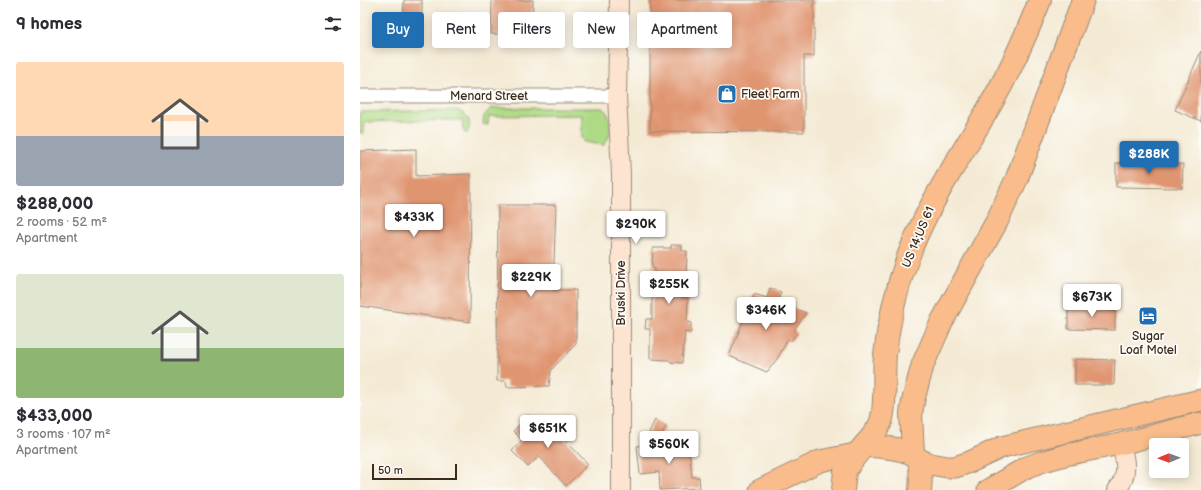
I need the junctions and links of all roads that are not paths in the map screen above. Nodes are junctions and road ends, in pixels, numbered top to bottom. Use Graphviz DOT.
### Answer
graph roads {
  1 [pos="619,0"];
  2 [pos="1040,0"];
  3 [pos="1083,0"];
  4 [pos="360,96"];
  5 [pos="617,96"];
  6 [pos="1201,400"];
  7 [pos="1201,423"];
  8 [pos="1120,444"];
  9 [pos="860,450"];
  10 [pos="916,457"];
  11 [pos="621,490"];
  12 [pos="760,490"];
  13 [pos="843,490"];
  14 [pos="920,490"];
  15 [pos="988,490"];
  16 [pos="1117,490"];
  1 -- 5 [label="street, Bruski Drive"];
  2 -- 9 [label="highway, US 14;US 61"];
  3 -- 10 [label="highway"];
  4 -- 5 [label="street, Menard Street"];
  5 -- 11 [label="street, Bruski Drive"];
  6 -- 10 [label="main road"];
  7 -- 8 [label="main road"];
  8 -- 15 [label="main road"];
  8 -- 16 [label="street"];
  9 -- 10 [label="highway"];
  9 -- 12 [label="main road"];
  9 -- 13 [label="highway, US 14;US 61"];
  10 -- 14 [label="highway"];
}
